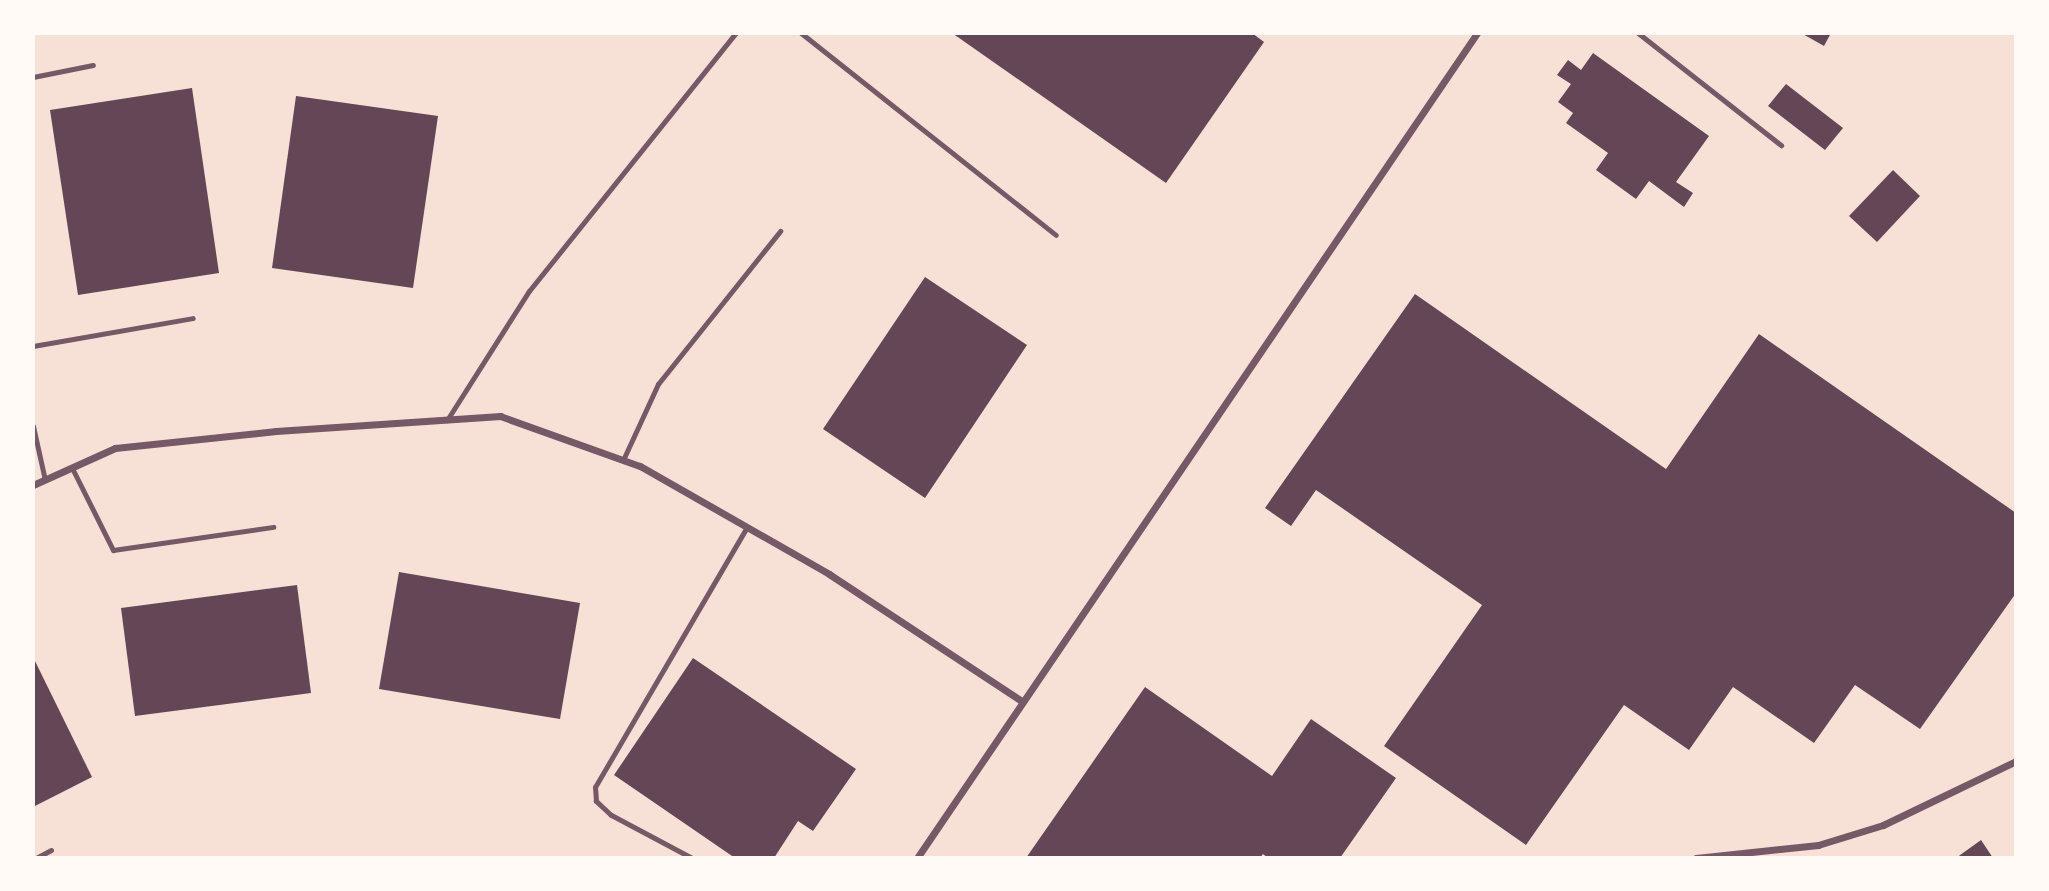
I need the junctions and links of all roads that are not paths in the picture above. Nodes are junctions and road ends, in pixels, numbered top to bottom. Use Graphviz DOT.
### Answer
graph roads {
  1 [pos="736,33"];
  2 [pos="801,33"];
  3 [pos="1477,33"];
  4 [pos="1637,33"];
  5 [pos="93,65"];
  6 [pos="33,77"];
  7 [pos="1781,145"];
  8 [pos="780,231"];
  9 [pos="1056,235"];
  10 [pos="193,318"];
  11 [pos="33,346"];
  12 [pos="447,420"];
  13 [pos="33,426"];
  14 [pos="623,460"];
  15 [pos="72,468"];
  16 [pos="45,480"];
  17 [pos="33,485"];
  18 [pos="273,527"];
  19 [pos="747,527"];
  20 [pos="1023,702"];
  21 [pos="2016,761"];
  22 [pos="51,850"];
  23 [pos="36,858"];
  24 [pos="692,858"];
  25 [pos="917,858"];
  26 [pos="1696,858"];
  1 -- 12 [label="lane"];
  2 -- 9 [label="lane"];
  3 -- 20 [label="street"];
  4 -- 7 [label="lane"];
  5 -- 6 [label="lane"];
  8 -- 14 [label="lane"];
  10 -- 11 [label="lane"];
  12 -- 14 [label="street"];
  12 -- 15 [label="street"];
  13 -- 16 [label="lane"];
  14 -- 19 [label="street"];
  15 -- 16 [label="street"];
  15 -- 18 [label="lane"];
  16 -- 17 [label="street"];
  19 -- 20 [label="street"];
  19 -- 24 [label="lane"];
  20 -- 25 [label="street"];
  21 -- 26 [label="street"];
  22 -- 23 [label="lane"];
}
